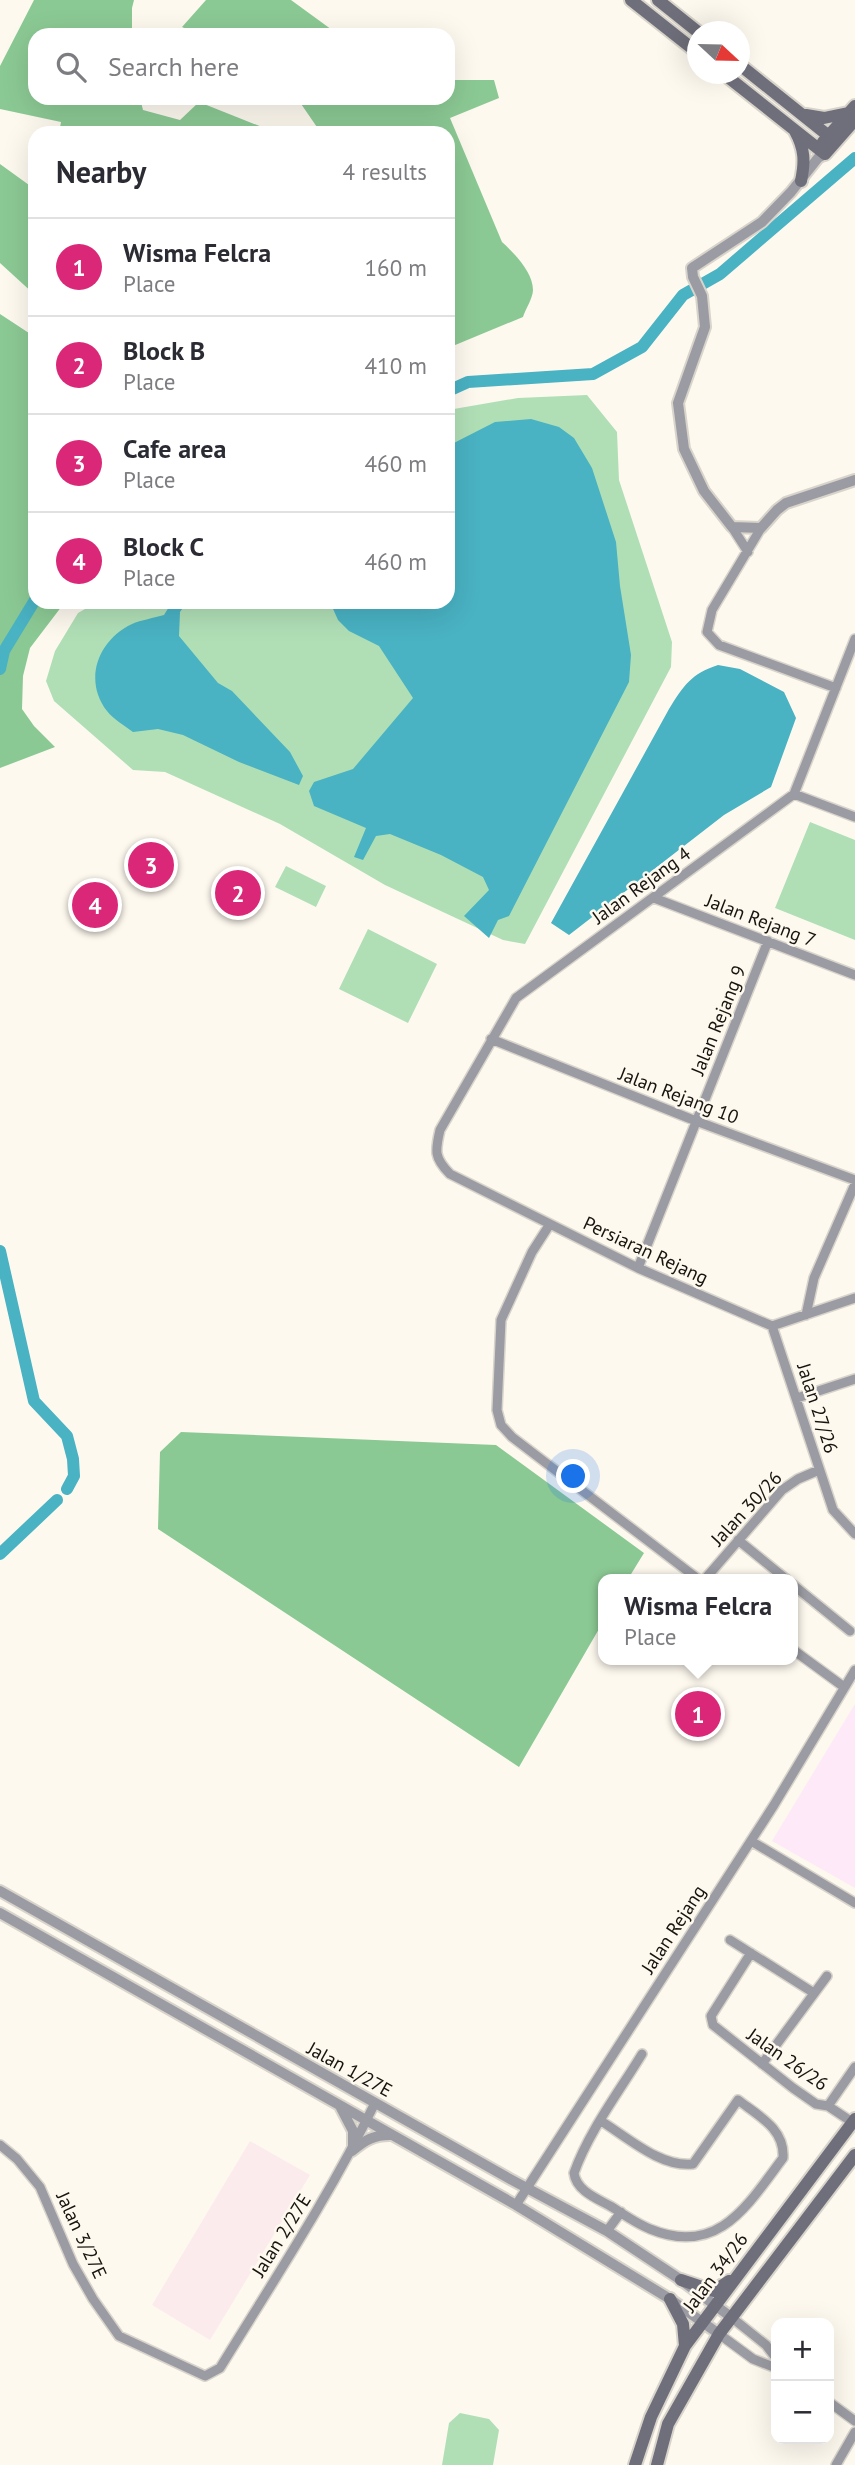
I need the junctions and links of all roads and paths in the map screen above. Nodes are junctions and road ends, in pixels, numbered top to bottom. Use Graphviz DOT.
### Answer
graph roads {
  1 [pos="631,0"];
  2 [pos="658,0"];
  3 [pos="687,23"];
  4 [pos="687,44"];
  5 [pos="750,73"];
  6 [pos="737,84"];
  7 [pos="853,113"];
  8 [pos="802,115"];
  9 [pos="794,129"];
  10 [pos="832,139"];
  11 [pos="821,153"];
  12 [pos="801,181"];
  13 [pos="855,480"];
  14 [pos="732,527"];
  15 [pos="761,528"];
  16 [pos="748,552"];
  17 [pos="855,639"];
  18 [pos="836,688"];
  19 [pos="794,794"];
  20 [pos="855,817"];
  21 [pos="654,898"];
  22 [pos="768,941"];
  23 [pos="855,975"];
  24 [pos="501,1022"];
  25 [pos="489,1043"];
  26 [pos="509,1047"];
  27 [pos="696,1121"];
  28 [pos="436,1154"];
  29 [pos="855,1182"];
  30 [pos="550,1224"];
  31 [pos="638,1268"];
  32 [pos="855,1298"];
  33 [pos="806,1315"];
  34 [pos="772,1326"];
  35 [pos="855,1379"];
  36 [pos="797,1398"];
  37 [pos="819,1469"];
  38 [pos="855,1534"];
  39 [pos="738,1540"];
  40 [pos="692,1574"];
  41 [pos="709,1574"];
  42 [pos="780,1574"];
  43 [pos="798,1588"];
  44 [pos="850,1631"];
  45 [pos="798,1653"];
  46 [pos="855,1670"];
  47 [pos="844,1687"];
  48 [pos="751,1841"];
  49 [pos="0,1892"];
  50 [pos="855,1903"];
  51 [pos="0,1913"];
  52 [pos="730,1940"];
  53 [pos="751,1953"];
  54 [pos="827,1976"];
  55 [pos="814,1993"];
  56 [pos="642,2054"];
  57 [pos="762,2064"];
  58 [pos="855,2067"];
  59 [pos="375,2103"];
  60 [pos="338,2104"];
  61 [pos="828,2106"];
  62 [pos="367,2120"];
  63 [pos="601,2121"];
  64 [pos="854,2122"];
  65 [pos="393,2136"];
  66 [pos="0,2145"];
  67 [pos="352,2149"];
  68 [pos="855,2155"];
  69 [pos="527,2188"];
  70 [pos="516,2205"];
  71 [pos="621,2212"];
  72 [pos="607,2231"];
  73 [pos="739,2273"];
  74 [pos="681,2280"];
  75 [pos="670,2299"];
  76 [pos="715,2305"];
  77 [pos="731,2317"];
  78 [pos="703,2321"];
  79 [pos="719,2334"];
  80 [pos="685,2346"];
  81 [pos="771,2352"];
  82 [pos="771,2366"];
  83 [pos="205,2376"];
  84 [pos="834,2406"];
  85 [pos="855,2421"];
  86 [pos="855,2432"];
  87 [pos="635,2465"];
  88 [pos="657,2465"];
  89 [pos="836,2465"];
  1 -- 4 [label="main road"];
  2 -- 3 [label="main road"];
  5 -- 8 [label="main road"];
  6 -- 9 [label="main road"];
  7 -- 8 [label="main road"];
  7 -- 10 [label="main road"];
  8 -- 10 [label="main road"];
  9 -- 11 [label="main road"];
  9 -- 12 [label="main road"];
  10 -- 11 [label="main road"];
  11 -- 12 [label="street"];
  12 -- 14 [label="street"];
  13 -- 15 [label="street"];
  14 -- 15 [label="street"];
  14 -- 16 [label="street"];
  15 -- 16 [label="street"];
  16 -- 18 [label="street"];
  17 -- 18 [label="street"];
  18 -- 19 [label="street"];
  19 -- 20 [label="street"];
  19 -- 21 [label="street, Jalan Rejang 4"];
  21 -- 22 [label="street, Jalan Rejang 7"];
  21 -- 24 [label="street, Jalan Rejang 4"];
  22 -- 23 [label="street, Jalan Rejang 7"];
  22 -- 27 [label="street, Jalan Rejang 9"];
  24 -- 25 [label="street, Jalan Rejang 4"];
  24 -- 26 [label="street"];
  25 -- 26 [label="street"];
  25 -- 28 [label="street, Jalan Rejang 4"];
  26 -- 27 [label="street, Jalan Rejang 10"];
  27 -- 29 [label="street, Jalan Rejang 10"];
  27 -- 31 [label="street, Jalan Rejang 9"];
  28 -- 30 [label="street, Persiaran Rejang"];
  29 -- 33 [label="street"];
  30 -- 31 [label="street, Persiaran Rejang"];
  30 -- 40 [label="street"];
  31 -- 34 [label="street, Persiaran Rejang"];
  32 -- 33 [label="street"];
  33 -- 34 [label="street"];
  34 -- 36 [label="street, Jalan 27/26"];
  35 -- 36 [label="street"];
  36 -- 37 [label="street, Jalan 27/26"];
  37 -- 38 [label="street, Jalan 27/26"];
  37 -- 39 [label="street, Jalan 30/26"];
  39 -- 41 [label="street, Jalan 30/26"];
  39 -- 42 [label="street"];
  43 -- 44 [label="street"];
  45 -- 47 [label="street"];
  46 -- 47 [label="street, Jalan Rejang"];
  47 -- 48 [label="street, Jalan Rejang"];
  48 -- 50 [label="street"];
  48 -- 69 [label="street, Jalan Rejang"];
  49 -- 59 [label="street, Jalan 1/27E"];
  51 -- 60 [label="street, Jalan 1/27E"];
  52 -- 53 [label="street"];
  53 -- 55 [label="street"];
  53 -- 57 [label="street, Jalan 26/26"];
  54 -- 55 [label="street"];
  55 -- 57 [label="street"];
  56 -- 63 [label="street"];
  57 -- 61 [label="street, Jalan 26/26"];
  58 -- 61 [label="street"];
  59 -- 62 [label="street, Jalan 2/27E"];
  59 -- 69 [label="street, Jalan 1/27E"];
  60 -- 62 [label="street, Jalan 1/27E"];
  60 -- 67 [label="street"];
  61 -- 64 [label="street, Jalan 26/26"];
  62 -- 65 [label="street, Jalan 1/27E"];
  62 -- 67 [label="street, Jalan 2/27E"];
  63 -- 71 [label="street"];
  63 -- 71 [label="street"];
  64 -- 73 [label="main road, Jalan 34/26"];
  65 -- 67 [label="street"];
  65 -- 70 [label="street, Jalan 1/27E"];
  66 -- 83 [label="street, Jalan 3/27E"];
  67 -- 83 [label="street, Jalan 2/27E"];
  68 -- 77 [label="main road, Jalan 34/26"];
  69 -- 70 [label="street, Jalan Rejang"];
  69 -- 72 [label="street, Jalan 1/27E"];
  70 -- 75 [label="street, Jalan 1/27E"];
  71 -- 72 [label="street"];
  72 -- 74 [label="street, Jalan 1/27E"];
  73 -- 74 [label="main road"];
  73 -- 76 [label="main road, Jalan 34/26"];
  74 -- 76 [label="street"];
  75 -- 78 [label="street"];
  75 -- 80 [label="main road"];
  76 -- 77 [label="street"];
  76 -- 78 [label="main road, Jalan 34/26"];
  77 -- 79 [label="main road, Jalan 34/26"];
  77 -- 81 [label="street"];
  78 -- 79 [label="street"];
  78 -- 80 [label="main road, Jalan 34/26"];
  79 -- 82 [label="street"];
  79 -- 88 [label="main road, Jalan 34/26"];
  80 -- 87 [label="main road, Jalan 34/26"];
  84 -- 85 [label="street"];
  86 -- 89 [label="street"];
}
